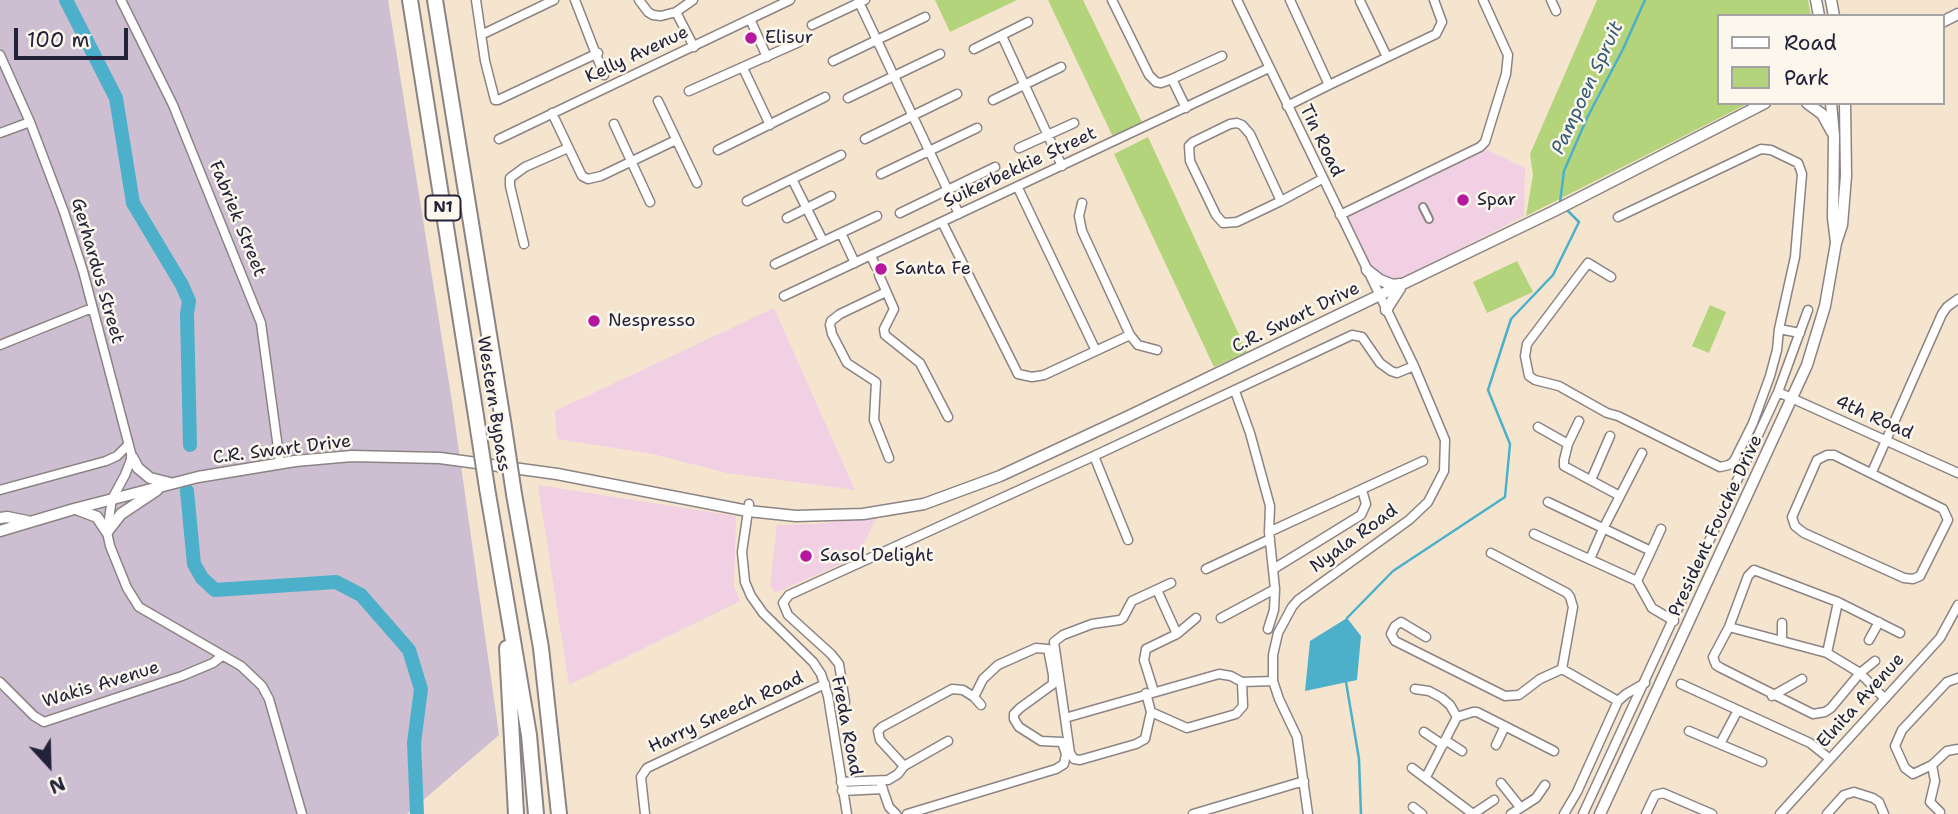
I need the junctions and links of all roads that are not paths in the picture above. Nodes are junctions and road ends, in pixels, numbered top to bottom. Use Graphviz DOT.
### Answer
graph roads {
  1 [pos="121,0"];
  2 [pos="410,0"];
  3 [pos="435,0"];
  4 [pos="477,0"];
  5 [pos="554,0"];
  6 [pos="575,0"];
  7 [pos="639,0"];
  8 [pos="693,0"];
  9 [pos="790,0"];
  10 [pos="1112,0"];
  11 [pos="1237,0"];
  12 [pos="1290,0"];
  13 [pos="1434,0"];
  14 [pos="1483,0"];
  15 [pos="1551,0"];
  16 [pos="861,1"];
  17 [pos="1360,1"];
  18 [pos="1556,11"];
  19 [pos="676,12"];
  20 [pos="925,17"];
  21 [pos="750,19"];
  22 [pos="1028,22"];
  23 [pos="812,25"];
  24 [pos="481,35"];
  25 [pos="1002,36"];
  26 [pos="878,39"];
  27 [pos="799,42"];
  28 [pos="694,47"];
  29 [pos="974,49"];
  30 [pos="598,53"];
  31 [pos="940,54"];
  32 [pos="0,55"];
  33 [pos="1222,56"];
  34 [pos="768,57"];
  35 [pos="1387,57"];
  36 [pos="833,61"];
  37 [pos="1060,67"];
  38 [pos="743,68"];
  39 [pos="1269,68"];
  40 [pos="895,76"];
  41 [pos="1172,79"];
  42 [pos="606,80"];
  43 [pos="1024,85"];
  44 [pos="1329,85"];
  45 [pos="689,91"];
  46 [pos="957,94"];
  47 [pos="825,97"];
  48 [pos="848,98"];
  49 [pos="993,100"];
  50 [pos="658,101"];
  51 [pos="1761,105"];
  52 [pos="1810,105"];
  53 [pos="1831,105"];
  54 [pos="1846,105"];
  55 [pos="1287,106"];
  56 [pos="1186,108"];
  57 [pos="552,113"];
  58 [pos="914,114"];
  59 [pos="30,122"];
  60 [pos="1074,123"];
  61 [pos="614,124"];
  62 [pos="771,125"];
  63 [pos="977,128"];
  64 [pos="0,134"];
  65 [pos="1047,136"];
  66 [pos="1834,136"];
  67 [pos="499,139"];
  68 [pos="865,139"];
  69 [pos="676,140"];
  70 [pos="568,148"];
  71 [pos="1019,148"];
  72 [pos="718,150"];
  73 [pos="931,150"];
  74 [pos="841,155"];
  75 [pos="631,161"];
  76 [pos="1062,166"];
  77 [pos="995,167"];
  78 [pos="881,174"];
  79 [pos="792,179"];
  80 [pos="1322,179"];
  81 [pos="697,183"];
  82 [pos="1018,188"];
  83 [pos="948,190"];
  84 [pos="831,196"];
  85 [pos="747,201"];
  86 [pos="1281,201"];
  87 [pos="650,202"];
  88 [pos="1082,204"];
  89 [pos="1423,207"];
  90 [pos="806,208"];
  91 [pos="900,213"];
  92 [pos="959,214"];
  93 [pos="1340,215"];
  94 [pos="877,216"];
  95 [pos="1618,217"];
  96 [pos="787,218"];
  97 [pos="1429,219"];
  98 [pos="942,222"];
  99 [pos="841,233"];
  100 [pos="823,241"];
  101 [pos="1836,243"];
  102 [pos="524,244"];
  103 [pos="871,256"];
  104 [pos="855,263"];
  105 [pos="775,264"];
  106 [pos="1367,270"];
  107 [pos="1611,277"];
  108 [pos="1404,284"];
  109 [pos="886,292"];
  110 [pos="784,296"];
  111 [pos="1380,296"];
  112 [pos="1958,299"];
  113 [pos="92,308"];
  114 [pos="1387,310"];
  115 [pos="1808,310"];
  116 [pos="1779,329"];
  117 [pos="1800,333"];
  118 [pos="1130,335"];
  119 [pos="0,345"];
  120 [pos="1157,350"];
  121 [pos="1096,351"];
  122 [pos="1414,366"];
  123 [pos="1235,391"];
  124 [pos="1778,392"];
  125 [pos="1793,398"];
  126 [pos="948,417"];
  127 [pos="1579,421"];
  128 [pos="1538,428"];
  129 [pos="1610,436"];
  130 [pos="1886,440"];
  131 [pos="1568,444"];
  132 [pos="128,445"];
  133 [pos="1642,453"];
  134 [pos="1094,456"];
  135 [pos="132,457"];
  136 [pos="889,458"];
  137 [pos="1423,461"];
  138 [pos="281,463"];
  139 [pos="1872,472"];
  140 [pos="1958,473"];
  141 [pos="1591,480"];
  142 [pos="169,484"];
  143 [pos="0,490"];
  144 [pos="1362,490"];
  145 [pos="1620,496"];
  146 [pos="112,499"];
  147 [pos="1548,502"];
  148 [pos="748,507"];
  149 [pos="74,509"];
  150 [pos="0,518"];
  151 [pos="28,522"];
  152 [pos="1603,529"];
  153 [pos="1661,529"];
  154 [pos="0,531"];
  155 [pos="107,532"];
  156 [pos="1534,534"];
  157 [pos="1269,536"];
  158 [pos="1128,540"];
  159 [pos="1651,551"];
  160 [pos="1491,553"];
  161 [pos="1590,559"];
  162 [pos="1275,568"];
  163 [pos="1206,569"];
  164 [pos="1637,581"];
  165 [pos="1171,583"];
  166 [pos="505,587"];
  167 [pos="1276,589"];
  168 [pos="1157,590"];
  169 [pos="1838,603"];
  170 [pos="1958,605"];
  171 [pos="1196,618"];
  172 [pos="1221,618"];
  173 [pos="1674,621"];
  174 [pos="1879,622"];
  175 [pos="1782,623"];
  176 [pos="1729,627"];
  177 [pos="1268,629"];
  178 [pos="1900,633"];
  179 [pos="1177,634"];
  180 [pos="1426,637"];
  181 [pos="1869,639"];
  182 [pos="1782,640"];
  183 [pos="541,648"];
  184 [pos="1827,653"];
  185 [pos="222,656"];
  186 [pos="1875,661"];
  187 [pos="1562,669"];
  188 [pos="1860,673"];
  189 [pos="1958,678"];
  190 [pos="1802,679"];
  191 [pos="1273,681"];
  192 [pos="0,682"];
  193 [pos="1242,682"];
  194 [pos="1645,682"];
  195 [pos="825,684"];
  196 [pos="1681,684"];
  197 [pos="1415,689"];
  198 [pos="1150,693"];
  199 [pos="1772,695"];
  200 [pos="974,697"];
  201 [pos="1884,698"];
  202 [pos="1618,701"];
  203 [pos="845,702"];
  204 [pos="981,705"];
  205 [pos="1738,710"];
  206 [pos="1151,712"];
  207 [pos="1457,717"];
  208 [pos="1065,718"];
  209 [pos="1505,726"];
  210 [pos="1689,731"];
  211 [pos="1424,732"];
  212 [pos="948,741"];
  213 [pos="1444,743"];
  214 [pos="1720,744"];
  215 [pos="1496,745"];
  216 [pos="1958,749"];
  217 [pos="1462,751"];
  218 [pos="1554,751"];
  219 [pos="1830,759"];
  220 [pos="1762,762"];
  221 [pos="904,765"];
  222 [pos="1932,765"];
  223 [pos="1412,768"];
  224 [pos="1426,777"];
  225 [pos="1304,781"];
  226 [pos="1501,783"];
  227 [pos="881,785"];
  228 [pos="1545,785"];
  229 [pos="842,786"];
  230 [pos="1494,800"];
  231 [pos="1413,807"];
  232 [pos="1520,807"];
  233 [pos="1940,812"];
  234 [pos="302,814"];
  235 [pos="516,814"];
  236 [pos="536,814"];
  237 [pos="559,814"];
  238 [pos="567,814"];
  239 [pos="645,814"];
  240 [pos="847,814"];
  241 [pos="896,814"];
  242 [pos="907,814"];
  243 [pos="1194,814"];
  244 [pos="1308,814"];
  245 [pos="1422,814"];
  246 [pos="1473,814"];
  247 [pos="1511,814"];
  248 [pos="1564,814"];
  249 [pos="1583,814"];
  250 [pos="1600,814"];
  251 [pos="1646,814"];
  252 [pos="1712,814"];
  253 [pos="1780,814"];
  254 [pos="1828,814"];
  255 [pos="1884,814"];
  1 -- 138 [label="street, Fabriek Street"];
  2 -- 166 [label="highway, Western Bypass / N1, bridge"];
  3 -- 183 [label="highway, Western Bypass / N1, bridge"];
  4 -- 24 [label="street"];
  5 -- 24 [label="street"];
  6 -- 30 [label="street"];
  7 -- 19 [label="street"];
  8 -- 19 [label="street"];
  9 -- 21 [label="street, Kelly Avenue"];
  10 -- 41 [label="street"];
  11 -- 39 [label="street, Tin Road"];
  12 -- 44 [label="street"];
  13 -- 35 [label="street"];
  14 -- 93 [label="street"];
  15 -- 18 [label="street"];
  16 -- 23 [label="street"];
  16 -- 26 [label="street"];
  17 -- 35 [label="street"];
  19 -- 28 [label="street"];
  20 -- 26 [label="street"];
  21 -- 28 [label="street, Kelly Avenue"];
  21 -- 34 [label="street"];
  22 -- 25 [label="street"];
  24 -- 30 [label="street"];
  25 -- 29 [label="street"];
  25 -- 43 [label="street"];
  26 -- 36 [label="street"];
  26 -- 40 [label="street"];
  27 -- 34 [label="street"];
  28 -- 42 [label="street, Kelly Avenue"];
  30 -- 42 [label="street"];
  31 -- 40 [label="street"];
  32 -- 59 [label="street, Gerhardus Street"];
  33 -- 41 [label="street"];
  34 -- 38 [label="street"];
  35 -- 44 [label="street"];
  37 -- 43 [label="street"];
  38 -- 45 [label="street"];
  38 -- 62 [label="street"];
  39 -- 55 [label="street, Tin Road"];
  39 -- 56 [label="street, Suikerbekkie Street"];
  40 -- 48 [label="street"];
  40 -- 58 [label="street"];
  41 -- 56 [label="street"];
  42 -- 57 [label="street, Kelly Avenue"];
  43 -- 49 [label="street"];
  43 -- 65 [label="street"];
  44 -- 55 [label="street"];
  46 -- 58 [label="street"];
  47 -- 62 [label="street"];
  50 -- 69 [label="street"];
  51 -- 108 [label="street, C.R. Swart Drive"];
  52 -- 66 [label="street"];
  53 -- 66 [label="street, President Fouche Drive"];
  54 -- 101 [label="street, President Fouche Drive"];
  55 -- 80 [label="street, Tin Road"];
  56 -- 76 [label="street, Suikerbekkie Street"];
  57 -- 67 [label="street, Kelly Avenue"];
  57 -- 70 [label="street"];
  58 -- 68 [label="street"];
  58 -- 73 [label="street"];
  59 -- 64 [label="street"];
  59 -- 113 [label="street, Gerhardus Street"];
  60 -- 65 [label="street"];
  61 -- 75 [label="street"];
  62 -- 72 [label="street"];
  63 -- 73 [label="street"];
  65 -- 71 [label="street"];
  65 -- 76 [label="street"];
  66 -- 101 [label="street, President Fouche Drive"];
  69 -- 75 [label="street"];
  69 -- 81 [label="street"];
  70 -- 75 [label="street"];
  70 -- 102 [label="street"];
  73 -- 78 [label="street"];
  73 -- 83 [label="street"];
  74 -- 79 [label="street"];
  75 -- 87 [label="street"];
  76 -- 82 [label="street, Suikerbekkie Street"];
  77 -- 83 [label="street"];
  79 -- 85 [label="street"];
  79 -- 90 [label="street"];
  80 -- 86 [label="street"];
  80 -- 93 [label="street, Tin Road"];
  82 -- 92 [label="street, Suikerbekkie Street"];
  82 -- 121 [label="street"];
  83 -- 91 [label="street"];
  83 -- 92 [label="street"];
  84 -- 90 [label="street"];
  86 -- 86 [label="street"];
  88 -- 118 [label="street"];
  89 -- 97 [label="street"];
  90 -- 96 [label="street"];
  90 -- 100 [label="street"];
  92 -- 98 [label="street, Suikerbekkie Street"];
  93 -- 106 [label="street, Tin Road"];
  94 -- 99 [label="street"];
  95 -- 116 [label="street"];
  98 -- 103 [label="street, Suikerbekkie Street"];
  98 -- 121 [label="street"];
  99 -- 100 [label="street"];
  99 -- 104 [label="street"];
  100 -- 105 [label="street"];
  101 -- 125 [label="street, President Fouche Drive"];
  103 -- 104 [label="street, Suikerbekkie Street"];
  103 -- 109 [label="street"];
  104 -- 110 [label="street, Suikerbekkie Street"];
  106 -- 108 [label="street"];
  106 -- 111 [label="street, Tin Road"];
  107 -- 116 [label="street"];
  108 -- 111 [label="street, C.R. Swart Drive"];
  108 -- 114 [label="street"];
  109 -- 126 [label="street"];
  109 -- 136 [label="street"];
  111 -- 114 [label="street, Nyala Road"];
  111 -- 148 [label="street, C.R. Swart Drive"];
  112 -- 130 [label="street"];
  113 -- 119 [label="street"];
  113 -- 132 [label="street, Gerhardus Street"];
  114 -- 122 [label="street, Nyala Road"];
  115 -- 117 [label="street"];
  116 -- 117 [label="street"];
  117 -- 124 [label="street"];
  118 -- 120 [label="street"];
  118 -- 121 [label="street"];
  122 -- 123 [label="street"];
  122 -- 191 [label="street, Nyala Road"];
  123 -- 134 [label="street"];
  123 -- 157 [label="street"];
  124 -- 125 [label="street, 4th Road"];
  124 -- 173 [label="street"];
  125 -- 130 [label="street, 4th Road"];
  125 -- 250 [label="street, President Fouche Drive"];
  127 -- 131 [label="street"];
  128 -- 131 [label="street"];
  129 -- 141 [label="street"];
  130 -- 139 [label="street"];
  130 -- 140 [label="street, 4th Road"];
  131 -- 141 [label="street"];
  132 -- 135 [label="street, Gerhardus Street"];
  132 -- 143 [label="street"];
  133 -- 145 [label="street"];
  134 -- 158 [label="street"];
  134 -- 203 [label="street"];
  135 -- 142 [label="street"];
  135 -- 146 [label="street"];
  137 -- 144 [label="street"];
  138 -- 142 [label="street, C.R. Swart Drive"];
  138 -- 148 [label="street, C.R. Swart Drive"];
  139 -- 139 [label="street"];
  141 -- 145 [label="street"];
  142 -- 146 [label="street, C.R. Swart Drive"];
  142 -- 155 [label="street"];
  144 -- 157 [label="street"];
  144 -- 162 [label="street"];
  145 -- 152 [label="street"];
  146 -- 149 [label="street, C.R. Swart Drive"];
  146 -- 155 [label="street"];
  147 -- 152 [label="street"];
  148 -- 195 [label="street, Freda Road"];
  149 -- 151 [label="street, C.R. Swart Drive"];
  149 -- 155 [label="street"];
  150 -- 151 [label="street, C.R. Swart Drive"];
  151 -- 154 [label="street, C.R. Swart Drive"];
  152 -- 159 [label="street"];
  152 -- 161 [label="street"];
  153 -- 159 [label="street"];
  155 -- 185 [label="street"];
  156 -- 161 [label="street"];
  157 -- 162 [label="street"];
  157 -- 163 [label="street"];
  159 -- 164 [label="street"];
  160 -- 187 [label="street"];
  161 -- 164 [label="street"];
  162 -- 167 [label="street"];
  164 -- 173 [label="street"];
  165 -- 168 [label="street"];
  166 -- 235 [label="highway"];
  166 -- 236 [label="highway, Western Bypass / N1"];
  167 -- 172 [label="street"];
  167 -- 177 [label="street"];
  168 -- 179 [label="street"];
  168 -- 208 [label="street"];
  169 -- 174 [label="street"];
  169 -- 176 [label="street"];
  169 -- 184 [label="street"];
  170 -- 201 [label="street, Elnita Avenue"];
  171 -- 179 [label="street"];
  173 -- 194 [label="street"];
  174 -- 178 [label="street"];
  174 -- 181 [label="street"];
  175 -- 182 [label="street"];
  176 -- 182 [label="street"];
  176 -- 199 [label="street"];
  179 -- 198 [label="street"];
  180 -- 187 [label="street"];
  182 -- 184 [label="street"];
  183 -- 237 [label="highway, Western Bypass / N1"];
  183 -- 238 [label="highway"];
  184 -- 188 [label="street"];
  185 -- 192 [label="street, Wakis Avenue"];
  185 -- 234 [label="street"];
  186 -- 188 [label="street"];
  187 -- 202 [label="street"];
  188 -- 199 [label="street"];
  188 -- 201 [label="street"];
  189 -- 222 [label="street"];
  190 -- 199 [label="street"];
  191 -- 193 [label="street"];
  191 -- 225 [label="street, Nyala Road"];
  193 -- 198 [label="street"];
  193 -- 206 [label="street"];
  194 -- 202 [label="street"];
  194 -- 249 [label="street"];
  195 -- 229 [label="street, Freda Road"];
  195 -- 239 [label="street, Harry Sneech Road"];
  196 -- 205 [label="street"];
  197 -- 207 [label="street"];
  198 -- 206 [label="street"];
  198 -- 208 [label="street"];
  200 -- 204 [label="street"];
  200 -- 221 [label="street"];
  200 -- 242 [label="street"];
  201 -- 219 [label="street, Elnita Avenue"];
  202 -- 248 [label="street"];
  205 -- 214 [label="street"];
  205 -- 219 [label="street"];
  206 -- 208 [label="street"];
  207 -- 209 [label="street"];
  207 -- 213 [label="street"];
  209 -- 215 [label="street"];
  209 -- 218 [label="street"];
  210 -- 214 [label="street"];
  211 -- 213 [label="street"];
  212 -- 221 [label="street"];
  213 -- 217 [label="street"];
  213 -- 224 [label="street"];
  214 -- 220 [label="street"];
  216 -- 222 [label="street"];
  219 -- 253 [label="street, Elnita Avenue"];
  221 -- 227 [label="street"];
  222 -- 233 [label="street"];
  223 -- 224 [label="street"];
  224 -- 246 [label="street"];
  225 -- 243 [label="street"];
  225 -- 244 [label="street, Nyala Road"];
  226 -- 232 [label="street"];
  227 -- 229 [label="street"];
  227 -- 241 [label="street"];
  228 -- 232 [label="street"];
  229 -- 240 [label="street, Freda Road"];
  230 -- 246 [label="street"];
  231 -- 245 [label="street"];
  232 -- 247 [label="street"];
  251 -- 252 [label="street"];
  254 -- 255 [label="street"];
}
